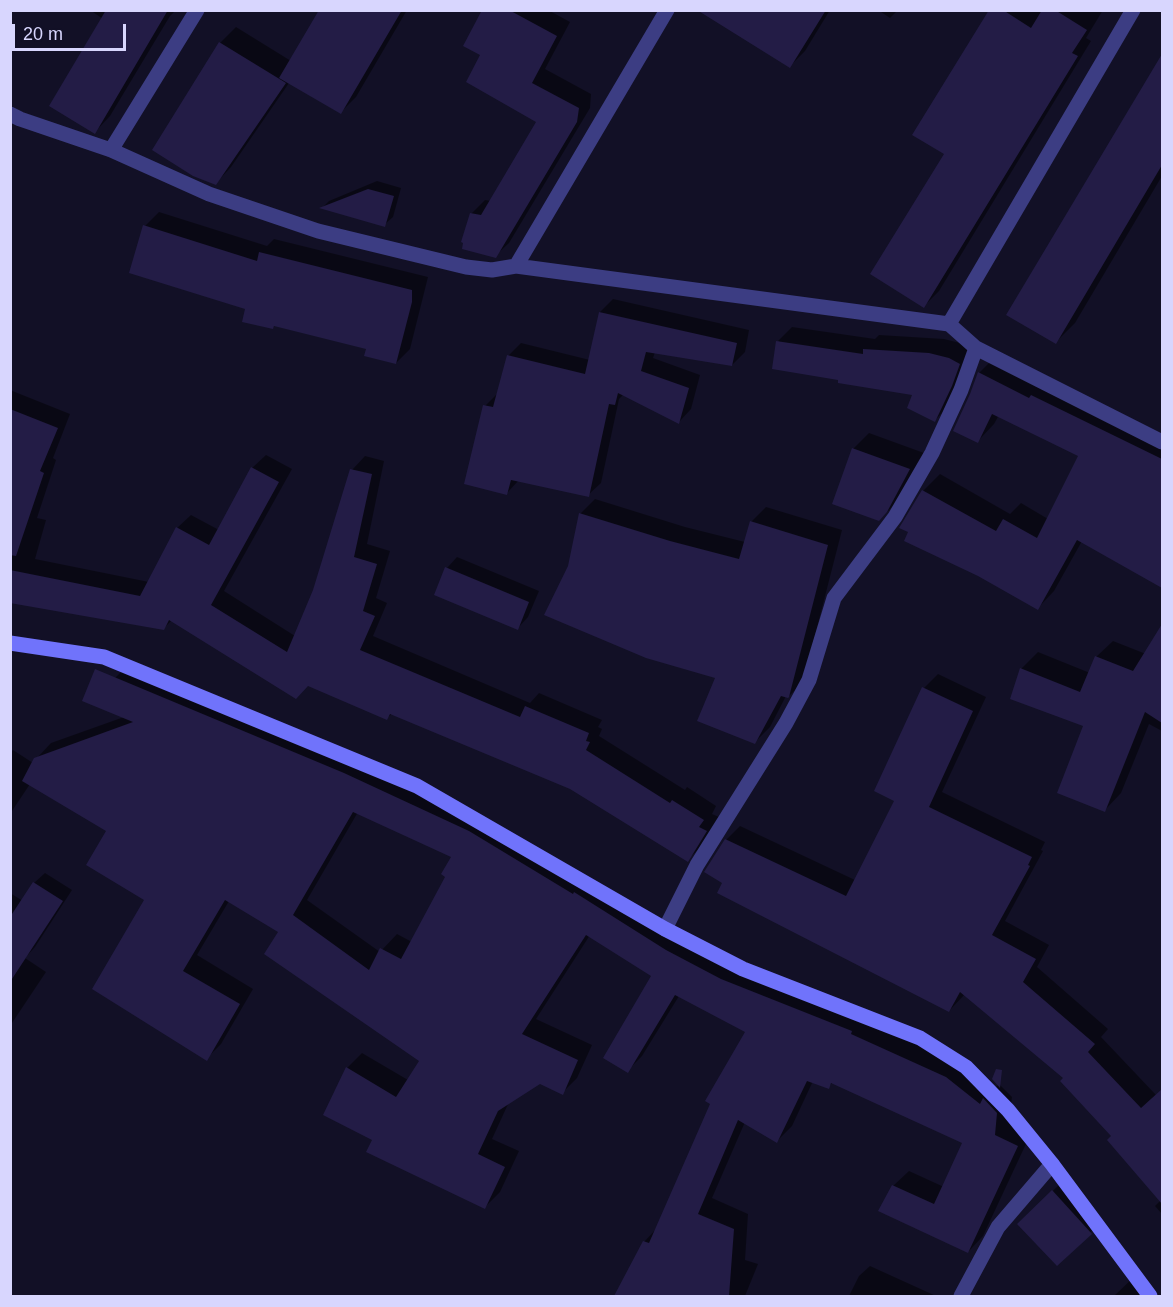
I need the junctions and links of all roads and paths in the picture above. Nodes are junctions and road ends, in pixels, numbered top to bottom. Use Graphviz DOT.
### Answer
graph roads {
  1 [pos="197,10"];
  2 [pos="667,10"];
  3 [pos="1133,10"];
  4 [pos="10,114"];
  5 [pos="111,150"];
  6 [pos="516,266"];
  7 [pos="949,324"];
  8 [pos="976,348"];
  9 [pos="1162,442"];
  10 [pos="10,643"];
  11 [pos="666,929"];
  12 [pos="1052,1164"];
  13 [pos="961,1296"];
  14 [pos="1150,1296"];
  1 -- 5 [label="street"];
  2 -- 6 [label="street"];
  3 -- 7 [label="street"];
  4 -- 5 [label="street"];
  5 -- 6 [label="street"];
  6 -- 7 [label="street"];
  7 -- 8 [label="street"];
  8 -- 9 [label="street"];
  8 -- 11 [label="street"];
  10 -- 11 [label="street"];
  11 -- 12 [label="street"];
  12 -- 13 [label="street"];
  12 -- 14 [label="street"];
}
